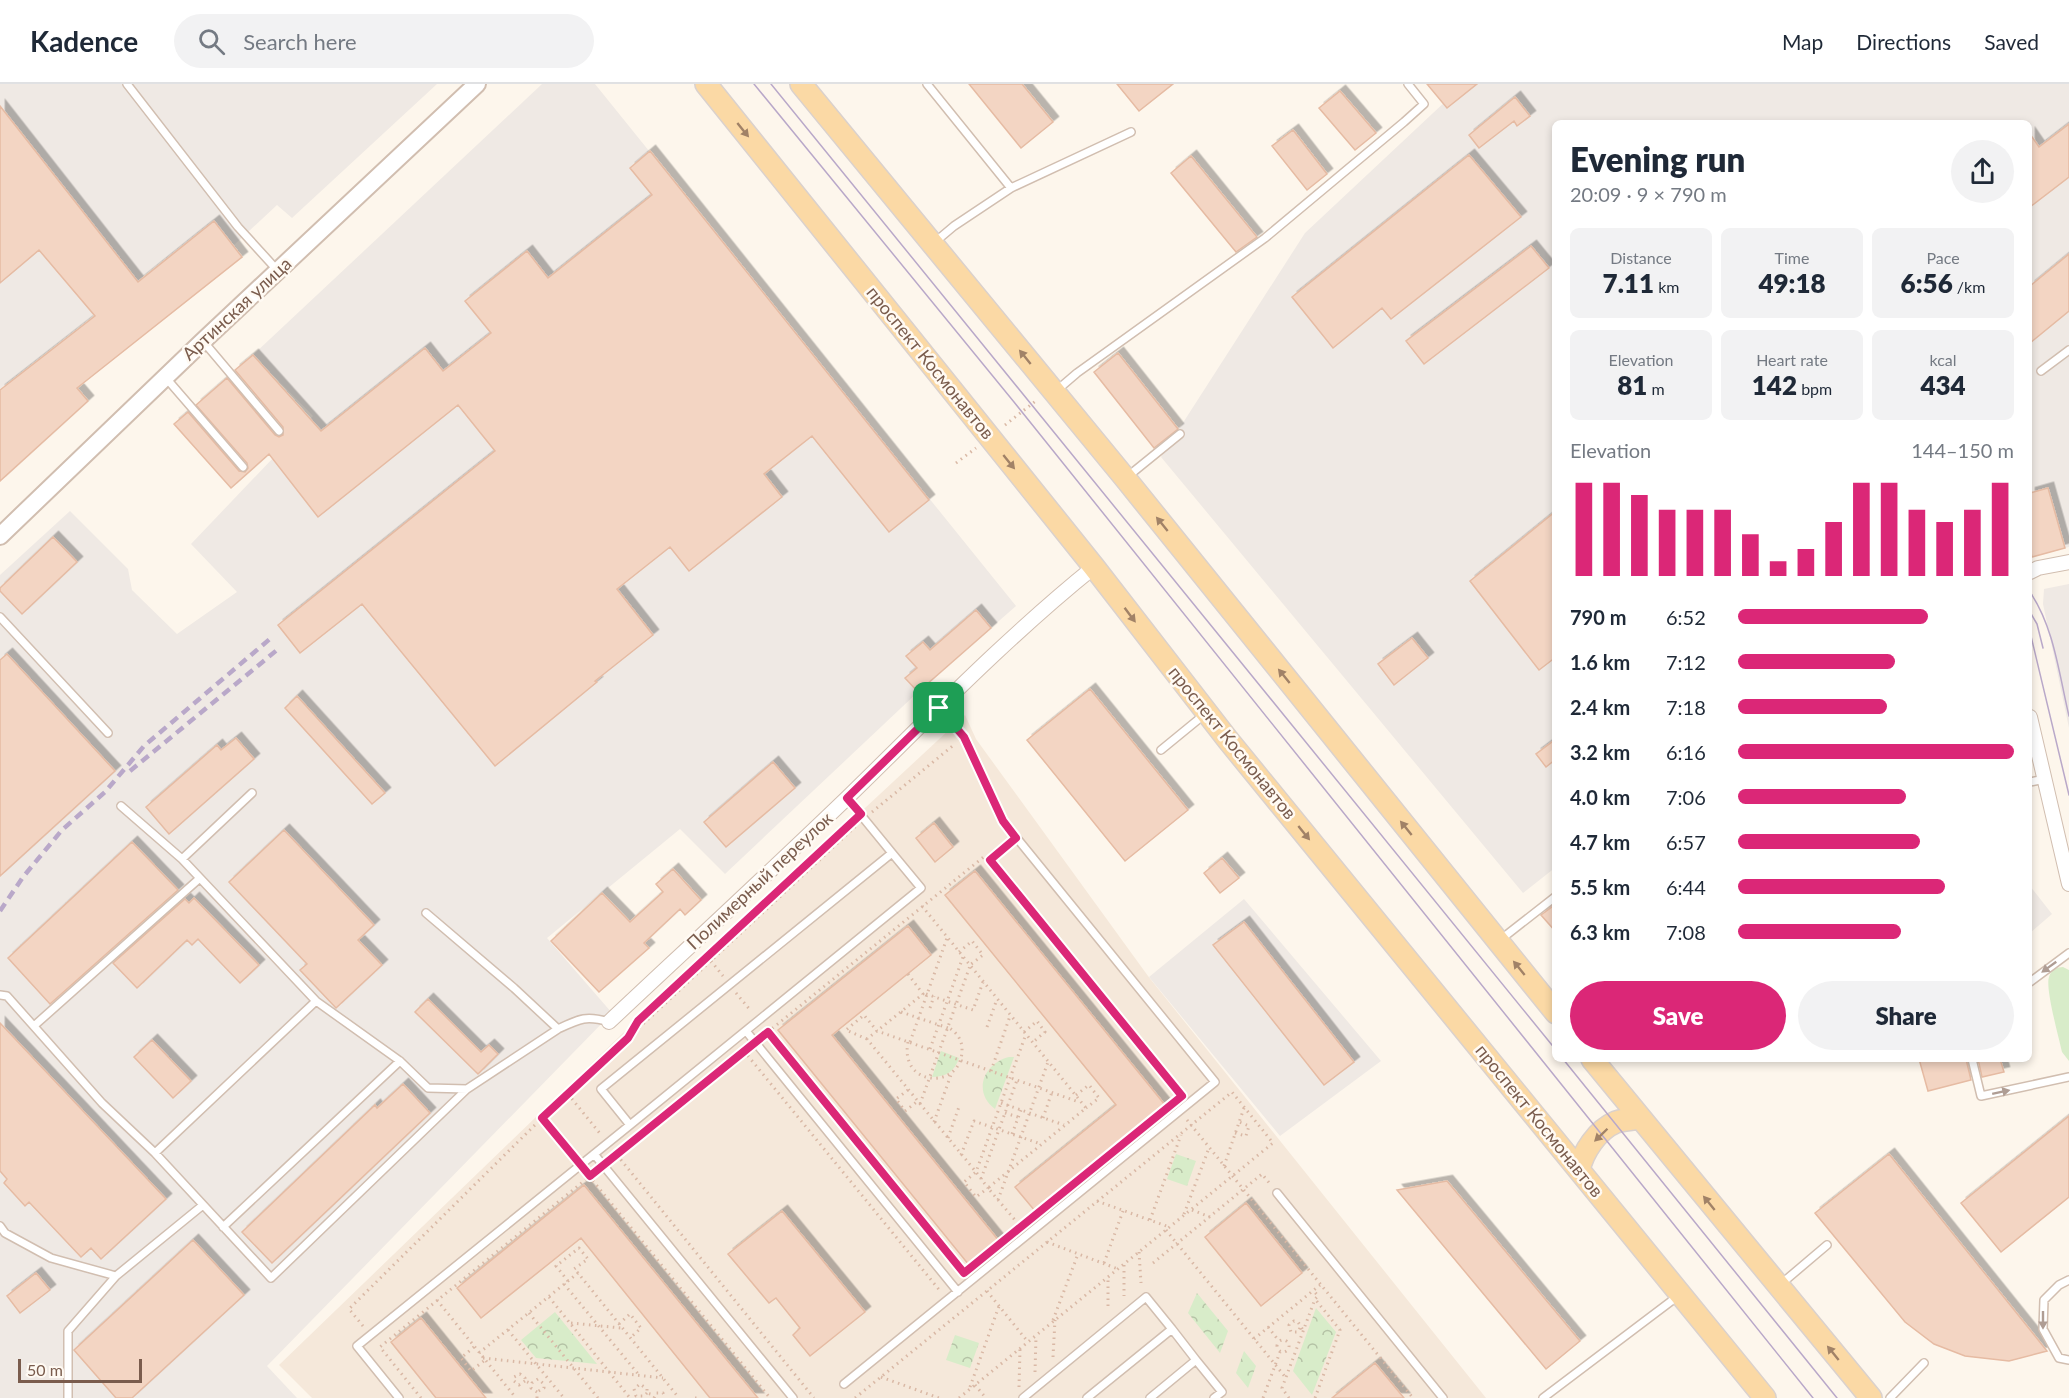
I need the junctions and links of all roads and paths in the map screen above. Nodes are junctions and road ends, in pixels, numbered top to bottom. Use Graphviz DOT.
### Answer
graph roads {
  1 [pos="127,84"];
  2 [pos="477,84"];
  3 [pos="706,84"];
  4 [pos="801,84"];
  5 [pos="927,84"];
  6 [pos="1408,84"];
  7 [pos="1131,132"];
  8 [pos="1011,188"];
  9 [pos="933,244"];
  10 [pos="278,271"];
  11 [pos="203,341"];
  12 [pos="2069,350"];
  13 [pos="2041,371"];
  14 [pos="165,377"];
  15 [pos="1053,391"];
  16 [pos="279,431"];
  17 [pos="1180,434"];
  18 [pos="989,437"];
  19 [pos="956,463"];
  20 [pos="243,467"];
  21 [pos="1125,478"];
  22 [pos="2,529"];
  23 [pos="2069,562"];
  24 [pos="1095,567"];
  25 [pos="2032,568"];
  26 [pos="0,617"];
  27 [pos="939,708"];
  28 [pos="1207,713"];
  29 [pos="2032,725"];
  30 [pos="108,733"];
  31 [pos="964,737"];
  32 [pos="1161,750"];
  33 [pos="2045,779"];
  34 [pos="2032,782"];
  35 [pos="252,793"];
  36 [pos="847,798"];
  37 [pos="121,806"];
  38 [pos="862,816"];
  39 [pos="1016,838"];
  40 [pos="892,853"];
  41 [pos="182,859"];
  42 [pos="990,860"];
  43 [pos="200,878"];
  44 [pos="2069,884"];
  45 [pos="1552,899"];
  46 [pos="922,906"];
  47 [pos="426,913"];
  48 [pos="947,938"];
  49 [pos="1498,941"];
  50 [pos="959,952"];
  51 [pos="2069,953"];
  52 [pos="963,957"];
  53 [pos="711,961"];
  54 [pos="970,966"];
  55 [pos="908,974"];
  56 [pos="2032,981"];
  57 [pos="983,982"];
  58 [pos="730,984"];
  59 [pos="922,992"];
  60 [pos="927,994"];
  61 [pos="0,995"];
  62 [pos="934,996"];
  63 [pos="997,999"];
  64 [pos="316,1001"];
  65 [pos="947,1001"];
  66 [pos="956,1004"];
  67 [pos="930,1008"];
  68 [pos="1552,1008"];
  69 [pos="901,1012"];
  70 [pos="1011,1015"];
  71 [pos="919,1018"];
  72 [pos="759,1020"];
  73 [pos="609,1022"];
  74 [pos="939,1024"];
  75 [pos="35,1025"];
  76 [pos="948,1027"];
  77 [pos="987,1027"];
  78 [pos="558,1029"];
  79 [pos="746,1031"];
  80 [pos="877,1031"];
  81 [pos="768,1032"];
  82 [pos="1025,1033"];
  83 [pos="628,1038"];
  84 [pos="867,1039"];
  85 [pos="755,1042"];
  86 [pos="909,1042"];
  87 [pos="1032,1042"];
  88 [pos="930,1049"];
  89 [pos="744,1051"];
  90 [pos="939,1053"];
  91 [pos="961,1060"];
  92 [pos="400,1061"];
  93 [pos="1048,1062"];
  94 [pos="1594,1062"];
  95 [pos="1973,1062"];
  96 [pos="991,1071"];
  97 [pos="952,1072"];
  98 [pos="1010,1077"];
  99 [pos="2069,1077"];
  100 [pos="929,1078"];
  101 [pos="1017,1080"];
  102 [pos="1039,1087"];
  103 [pos="467,1089"];
  104 [pos="908,1089"];
  105 [pos="1052,1092"];
  106 [pos="568,1094"];
  107 [pos="1076,1095"];
  108 [pos="1182,1096"];
  109 [pos="919,1102"];
  110 [pos="1081,1102"];
  111 [pos="1001,1103"];
  112 [pos="960,1104"];
  113 [pos="1008,1105"];
  114 [pos="1244,1107"];
  115 [pos="1086,1108"];
  116 [pos="1021,1110"];
  117 [pos="1005,1113"];
  118 [pos="1029,1113"];
  119 [pos="1018,1117"];
  120 [pos="542,1118"];
  121 [pos="1043,1118"];
  122 [pos="1640,1118"];
  123 [pos="934,1122"];
  124 [pos="1239,1122"];
  125 [pos="630,1125"];
  126 [pos="1065,1125"];
  127 [pos="1191,1125"];
  128 [pos="992,1127"];
  129 [pos="999,1130"];
  130 [pos="1182,1133"];
  131 [pos="1235,1133"];
  132 [pos="1012,1134"];
  133 [pos="1021,1137"];
  134 [pos="948,1138"];
  135 [pos="608,1143"];
  136 [pos="1041,1144"];
  137 [pos="1209,1148"];
  138 [pos="155,1153"];
  139 [pos="594,1154"];
  140 [pos="616,1154"];
  141 [pos="962,1155"];
  142 [pos="580,1165"];
  143 [pos="603,1165"];
  144 [pos="1224,1166"];
  145 [pos="1579,1170"];
  146 [pos="1008,1171"];
  147 [pos="976,1172"];
  148 [pos="590,1176"];
  149 [pos="1232,1176"];
  150 [pos="981,1179"];
  151 [pos="988,1188"];
  152 [pos="1243,1190"];
  153 [pos="1277,1193"];
  154 [pos="998,1200"];
  155 [pos="1098,1201"];
  156 [pos="203,1205"];
  157 [pos="1191,1210"];
  158 [pos="1123,1211"];
  159 [pos="1184,1216"];
  160 [pos="1210,1217"];
  161 [pos="1150,1221"];
  162 [pos="0,1226"];
  163 [pos="223,1227"];
  164 [pos="1021,1227"];
  165 [pos="1168,1229"];
  166 [pos="1047,1242"];
  167 [pos="1177,1243"];
  168 [pos="1827,1245"];
  169 [pos="1139,1252"];
  170 [pos="1078,1254"];
  171 [pos="1104,1263"];
  172 [pos="1153,1263"];
  173 [pos="1124,1264"];
  174 [pos="1118,1269"];
  175 [pos="578,1274"];
  176 [pos="116,1276"];
  177 [pos="1108,1277"];
  178 [pos="2069,1280"];
  179 [pos="970,1281"];
  180 [pos="566,1283"];
  181 [pos="1142,1283"];
  182 [pos="951,1284"];
  183 [pos="1320,1285"];
  184 [pos="1778,1286"];
  185 [pos="987,1291"];
  186 [pos="1314,1291"];
  187 [pos="958,1292"];
  188 [pos="982,1295"];
  189 [pos="1680,1295"];
  190 [pos="1124,1296"];
  191 [pos="549,1297"];
  192 [pos="1315,1299"];
  193 [pos="436,1300"];
  194 [pos="999,1306"];
  195 [pos="1108,1306"];
  196 [pos="349,1309"];
  197 [pos="529,1313"];
  198 [pos="1284,1314"];
  199 [pos="1054,1321"];
  200 [pos="569,1323"];
  201 [pos="1291,1323"];
  202 [pos="619,1324"];
  203 [pos="598,1326"];
  204 [pos="1268,1327"];
  205 [pos="623,1329"];
  206 [pos="1172,1329"];
  207 [pos="1302,1329"];
  208 [pos="508,1330"];
  209 [pos="1036,1335"];
  210 [pos="630,1338"];
  211 [pos="1254,1339"];
  212 [pos="1279,1341"];
  213 [pos="1028,1342"];
  214 [pos="474,1347"];
  215 [pos="1020,1348"];
  216 [pos="1280,1352"];
  217 [pos="479,1353"];
  218 [pos="484,1359"];
  219 [pos="1196,1360"];
  220 [pos="2069,1360"];
  221 [pos="1924,1363"];
  222 [pos="536,1364"];
  223 [pos="1275,1365"];
  224 [pos="574,1368"];
  225 [pos="609,1372"];
  226 [pos="1053,1374"];
  227 [pos="640,1376"];
  228 [pos="547,1377"];
  229 [pos="881,1377"];
  230 [pos="663,1378"];
  231 [pos="1286,1378"];
  232 [pos="525,1381"];
  233 [pos="542,1381"];
  234 [pos="532,1384"];
  235 [pos="640,1384"];
  236 [pos="843,1384"];
  237 [pos="975,1385"];
  238 [pos="1019,1388"];
  239 [pos="970,1389"];
  240 [pos="1034,1389"];
  241 [pos="1855,1389"];
  242 [pos="537,1392"];
  243 [pos="1222,1392"];
  244 [pos="647,1393"];
  245 [pos="633,1397"];
  246 [pos="654,1397"];
  247 [pos="68,1398"];
  248 [pos="399,1398"];
  249 [pos="421,1398"];
  250 [pos="516,1398"];
  251 [pos="537,1398"];
  252 [pos="564,1398"];
  253 [pos="598,1398"];
  254 [pos="665,1398"];
  255 [pos="679,1398"];
  256 [pos="770,1398"];
  257 [pos="793,1398"];
  258 [pos="814,1398"];
  259 [pos="855,1398"];
  260 [pos="939,1398"];
  261 [pos="959,1398"];
  262 [pos="986,1398"];
  263 [pos="1023,1398"];
  264 [pos="1086,1398"];
  265 [pos="1150,1398"];
  266 [pos="1214,1398"];
  267 [pos="1227,1398"];
  268 [pos="1263,1398"];
  269 [pos="1289,1398"];
  270 [pos="1315,1398"];
  271 [pos="1413,1398"];
  272 [pos="1443,1398"];
  273 [pos="1543,1398"];
  274 [pos="1765,1398"];
  275 [pos="1871,1398"];
  276 [pos="1890,1398"];
  1 -- 10 [label="lane"];
  2 -- 10 [label="street, Артинская улица"];
  3 -- 18 [label="main road, проспект Космонавтов, one-way"];
  4 -- 9 [label="main road"];
  5 -- 8 [label="lane"];
  6 -- 15 [label="lane"];
  7 -- 8 [label="lane"];
  8 -- 9 [label="lane"];
  15 -- 9 [label="main road, one-way"];
  10 -- 11 [label="street, Артинская улица"];
  11 -- 14 [label="street, Артинская улица"];
  11 -- 16 [label="lane"];
  12 -- 13 [label="lane"];
  14 -- 20 [label="lane"];
  14 -- 22 [label="street, Артинская улица"];
  15 -- 18 [label="path"];
  15 -- 21 [label="main road"];
  17 -- 21 [label="lane"];
  18 -- 19 [label="path"];
  18 -- 24 [label="main road, проспект Космонавтов, one-way"];
  49 -- 21 [label="main road, one-way"];
  23 -- 25 [label="street"];
  24 -- 27 [label="street, Полимерный переулок"];
  24 -- 28 [label="main road, проспект Космонавтов, one-way"];
  26 -- 30 [label="lane"];
  27 -- 31 [label="lane"];
  27 -- 36 [label="street, Полимерный переулок"];
  28 -- 32 [label="lane"];
  28 -- 145 [label="main road, проспект Космонавтов, one-way"];
  29 -- 33 [label="street"];
  31 -- 38 [label="path"];
  31 -- 39 [label="lane"];
  33 -- 34 [label="lane"];
  33 -- 44 [label="street"];
  35 -- 41 [label="lane"];
  36 -- 38 [label="lane"];
  36 -- 73 [label="street, Полимерный переулок"];
  37 -- 41 [label="lane"];
  38 -- 40 [label="lane"];
  38 -- 53 [label="path"];
  38 -- 83 [label="path"];
  39 -- 42 [label="path"];
  39 -- 179 [label="lane"];
  40 -- 58 [label="lane"];
  40 -- 72 [label="lane"];
  41 -- 43 [label="lane"];
  42 -- 46 [label="path"];
  42 -- 108 [label="path"];
  43 -- 64 [label="lane"];
  43 -- 75 [label="lane"];
  45 -- 49 [label="lane"];
  46 -- 48 [label="path"];
  46 -- 81 [label="path"];
  47 -- 78 [label="lane"];
  48 -- 50 [label="path"];
  48 -- 60 [label="path"];
  68 -- 49 [label="main road, one-way"];
  50 -- 52 [label="path"];
  50 -- 54 [label="path"];
  51 -- 56 [label="lane, one-way"];
  52 -- 54 [label="path"];
  52 -- 65 [label="path"];
  53 -- 58 [label="path"];
  53 -- 83 [label="path"];
  54 -- 57 [label="path"];
  54 -- 66 [label="path"];
  55 -- 59 [label="path"];
  57 -- 63 [label="path"];
  57 -- 66 [label="path"];
  58 -- 72 [label="path"];
  58 -- 125 [label="lane"];
  59 -- 60 [label="path"];
  59 -- 69 [label="path"];
  60 -- 62 [label="path"];
  60 -- 71 [label="path"];
  61 -- 75 [label="lane"];
  62 -- 65 [label="path"];
  62 -- 67 [label="path"];
  63 -- 70 [label="path"];
  63 -- 77 [label="path"];
  64 -- 92 [label="lane"];
  64 -- 138 [label="lane"];
  65 -- 66 [label="path"];
  65 -- 74 [label="path"];
  66 -- 76 [label="path"];
  69 -- 71 [label="path"];
  69 -- 80 [label="path"];
  70 -- 82 [label="path"];
  70 -- 96 [label="path"];
  71 -- 74 [label="path"];
  71 -- 86 [label="path"];
  72 -- 79 [label="lane"];
  72 -- 81 [label="path"];
  73 -- 78 [label="lane"];
  74 -- 76 [label="path"];
  74 -- 88 [label="path"];
  75 -- 138 [label="lane"];
  76 -- 90 [label="path"];
  76 -- 91 [label="path"];
  78 -- 103 [label="lane"];
  79 -- 85 [label="lane"];
  79 -- 125 [label="lane"];
  80 -- 84 [label="path"];
  80 -- 84 [label="path"];
  80 -- 86 [label="path"];
  81 -- 85 [label="path"];
  81 -- 182 [label="path"];
  82 -- 87 [label="path"];
  82 -- 87 [label="path"];
  82 -- 98 [label="path"];
  83 -- 106 [label="path"];
  84 -- 104 [label="path"];
  85 -- 89 [label="path"];
  85 -- 182 [label="lane"];
  86 -- 88 [label="path"];
  86 -- 100 [label="path"];
  87 -- 93 [label="path"];
  88 -- 90 [label="path"];
  89 -- 140 [label="path"];
  89 -- 182 [label="path"];
  90 -- 91 [label="path"];
  90 -- 100 [label="path"];
  91 -- 96 [label="path"];
  91 -- 97 [label="path"];
  92 -- 103 [label="lane"];
  92 -- 163 [label="lane"];
  93 -- 102 [label="path"];
  93 -- 107 [label="path"];
  94 -- 122 [label="main road"];
  95 -- 99 [label="lane, one-way"];
  96 -- 98 [label="path"];
  97 -- 100 [label="path"];
  97 -- 123 [label="path"];
  98 -- 101 [label="path"];
  98 -- 111 [label="path"];
  100 -- 109 [label="path"];
  101 -- 102 [label="path"];
  101 -- 113 [label="path"];
  102 -- 105 [label="path"];
  102 -- 118 [label="path"];
  103 -- 163 [label="lane"];
  104 -- 109 [label="path"];
  104 -- 109 [label="path"];
  105 -- 110 [label="path"];
  105 -- 121 [label="path"];
  106 -- 120 [label="path"];
  106 -- 135 [label="path"];
  107 -- 110 [label="path"];
  107 -- 115 [label="path"];
  109 -- 123 [label="path"];
  110 -- 115 [label="path"];
  111 -- 113 [label="path"];
  111 -- 128 [label="path"];
  112 -- 134 [label="path"];
  113 -- 116 [label="path"];
  113 -- 117 [label="path"];
  114 -- 124 [label="path"];
  114 -- 127 [label="path"];
  114 -- 149 [label="path"];
  115 -- 126 [label="path"];
  116 -- 118 [label="path"];
  116 -- 119 [label="path"];
  117 -- 119 [label="path"];
  117 -- 129 [label="path"];
  118 -- 121 [label="path"];
  118 -- 133 [label="path"];
  119 -- 132 [label="path"];
  120 -- 142 [label="path"];
  120 -- 196 [label="path"];
  121 -- 126 [label="path"];
  122 -- 145 [label="main road, one-way"];
  184 -- 122 [label="main road, one-way"];
  123 -- 134 [label="path"];
  124 -- 131 [label="path"];
  124 -- 131 [label="path"];
  125 -- 135 [label="lane"];
  126 -- 136 [label="path"];
  127 -- 130 [label="path"];
  127 -- 137 [label="path"];
  128 -- 129 [label="path"];
  128 -- 141 [label="path"];
  128 -- 147 [label="path"];
  129 -- 132 [label="path"];
  129 -- 150 [label="path"];
  130 -- 155 [label="path"];
  130 -- 161 [label="path"];
  131 -- 144 [label="path"];
  132 -- 133 [label="path"];
  133 -- 136 [label="path"];
  133 -- 146 [label="path"];
  134 -- 141 [label="path"];
  135 -- 139 [label="lane"];
  135 -- 140 [label="path"];
  136 -- 146 [label="path"];
  137 -- 144 [label="path"];
  137 -- 159 [label="path"];
  138 -- 156 [label="lane"];
  139 -- 142 [label="lane"];
  139 -- 143 [label="lane"];
  140 -- 143 [label="path"];
  140 -- 258 [label="path"];
  141 -- 147 [label="path"];
  142 -- 148 [label="path"];
  142 -- 248 [label="lane"];
  143 -- 148 [label="path"];
  143 -- 257 [label="lane"];
  144 -- 149 [label="path"];
  145 -- 189 [label="main road, проспект Космонавтов"];
  146 -- 151 [label="path"];
  146 -- 154 [label="path"];
  147 -- 150 [label="path"];
  147 -- 151 [label="path"];
  148 -- 193 [label="path"];
  148 -- 256 [label="path"];
  149 -- 152 [label="path"];
  149 -- 157 [label="path"];
  150 -- 151 [label="path"];
  151 -- 154 [label="path"];
  152 -- 153 [label="path"];
  152 -- 160 [label="path"];
  152 -- 183 [label="path"];
  153 -- 272 [label="lane"];
  154 -- 164 [label="path"];
  155 -- 158 [label="path"];
  155 -- 166 [label="path"];
  156 -- 163 [label="lane"];
  156 -- 176 [label="lane"];
  157 -- 159 [label="path"];
  157 -- 160 [label="path"];
  158 -- 161 [label="path"];
  158 -- 171 [label="path"];
  159 -- 165 [label="path"];
  160 -- 167 [label="path"];
  161 -- 165 [label="path"];
  162 -- 176 [label="lane"];
  165 -- 167 [label="path"];
  165 -- 169 [label="path"];
  166 -- 170 [label="path"];
  166 -- 185 [label="path"];
  167 -- 172 [label="path"];
  167 -- 211 [label="path"];
  168 -- 184 [label="lane"];
  169 -- 173 [label="path"];
  169 -- 181 [label="path"];
  170 -- 171 [label="path"];
  170 -- 199 [label="path"];
  171 -- 174 [label="path"];
  173 -- 174 [label="path"];
  173 -- 190 [label="path"];
  174 -- 177 [label="path"];
  175 -- 180 [label="path"];
  175 -- 180 [label="path"];
  175 -- 202 [label="path"];
  176 -- 247 [label="lane"];
  177 -- 195 [label="path"];
  177 -- 199 [label="path"];
  178 -- 220 [label="lane, one-way"];
  179 -- 187 [label="lane"];
  179 -- 188 [label="path"];
  180 -- 191 [label="path"];
  180 -- 203 [label="path"];
  182 -- 187 [label="lane"];
  183 -- 186 [label="path"];
  183 -- 271 [label="path"];
  241 -- 184 [label="main road, one-way"];
  185 -- 188 [label="path"];
  185 -- 194 [label="path"];
  186 -- 192 [label="path"];
  186 -- 198 [label="path"];
  187 -- 236 [label="lane"];
  188 -- 229 [label="path"];
  189 -- 273 [label="lane"];
  189 -- 274 [label="main road, проспект Космонавтов"];
  191 -- 197 [label="path"];
  191 -- 200 [label="path"];
  192 -- 207 [label="path"];
  192 -- 270 [label="path"];
  193 -- 214 [label="path"];
  193 -- 249 [label="path"];
  194 -- 213 [label="path"];
  194 -- 239 [label="path"];
  197 -- 208 [label="path"];
  197 -- 224 [label="path"];
  198 -- 201 [label="path"];
  198 -- 204 [label="path"];
  199 -- 209 [label="path"];
  199 -- 226 [label="path"];
  200 -- 203 [label="path"];
  200 -- 225 [label="path"];
  201 -- 207 [label="path"];
  201 -- 207 [label="path"];
  202 -- 205 [label="path"];
  202 -- 210 [label="path"];
  203 -- 205 [label="path"];
  203 -- 227 [label="path"];
  204 -- 211 [label="path"];
  204 -- 212 [label="path"];
  205 -- 210 [label="path"];
  206 -- 219 [label="lane"];
  206 -- 226 [label="lane"];
  206 -- 264 [label="lane"];
  207 -- 231 [label="path"];
  208 -- 217 [label="path"];
  208 -- 222 [label="path"];
  209 -- 213 [label="path"];
  209 -- 240 [label="path"];
  210 -- 230 [label="path"];
  211 -- 223 [label="path"];
  212 -- 216 [label="path"];
  212 -- 216 [label="path"];
  213 -- 215 [label="path"];
  214 -- 217 [label="path"];
  214 -- 218 [label="path"];
  215 -- 237 [label="path"];
  215 -- 238 [label="path"];
  216 -- 223 [label="path"];
  217 -- 218 [label="path"];
  218 -- 222 [label="path"];
  218 -- 250 [label="path"];
  219 -- 243 [label="lane"];
  219 -- 265 [label="lane"];
  221 -- 276 [label="lane"];
  222 -- 224 [label="path"];
  222 -- 228 [label="path"];
  223 -- 231 [label="path"];
  223 -- 268 [label="path"];
  224 -- 225 [label="path"];
  224 -- 253 [label="path"];
  225 -- 227 [label="path"];
  225 -- 245 [label="path"];
  226 -- 240 [label="lane"];
  227 -- 230 [label="path"];
  227 -- 235 [label="path"];
  228 -- 233 [label="path"];
  228 -- 252 [label="path"];
  229 -- 259 [label="path"];
  229 -- 260 [label="path"];
  230 -- 255 [label="path"];
  231 -- 269 [label="path"];
  232 -- 234 [label="path"];
  233 -- 234 [label="path"];
  233 -- 242 [label="path"];
  234 -- 242 [label="path"];
  235 -- 244 [label="path"];
  235 -- 245 [label="path"];
  237 -- 239 [label="path"];
  237 -- 262 [label="path"];
  239 -- 261 [label="path"];
  240 -- 263 [label="lane"];
  241 -- 275 [label="main road"];
  242 -- 251 [label="path"];
  243 -- 266 [label="lane"];
  243 -- 267 [label="lane"];
  244 -- 245 [label="path"];
  244 -- 246 [label="path"];
  246 -- 254 [label="path"];
}
